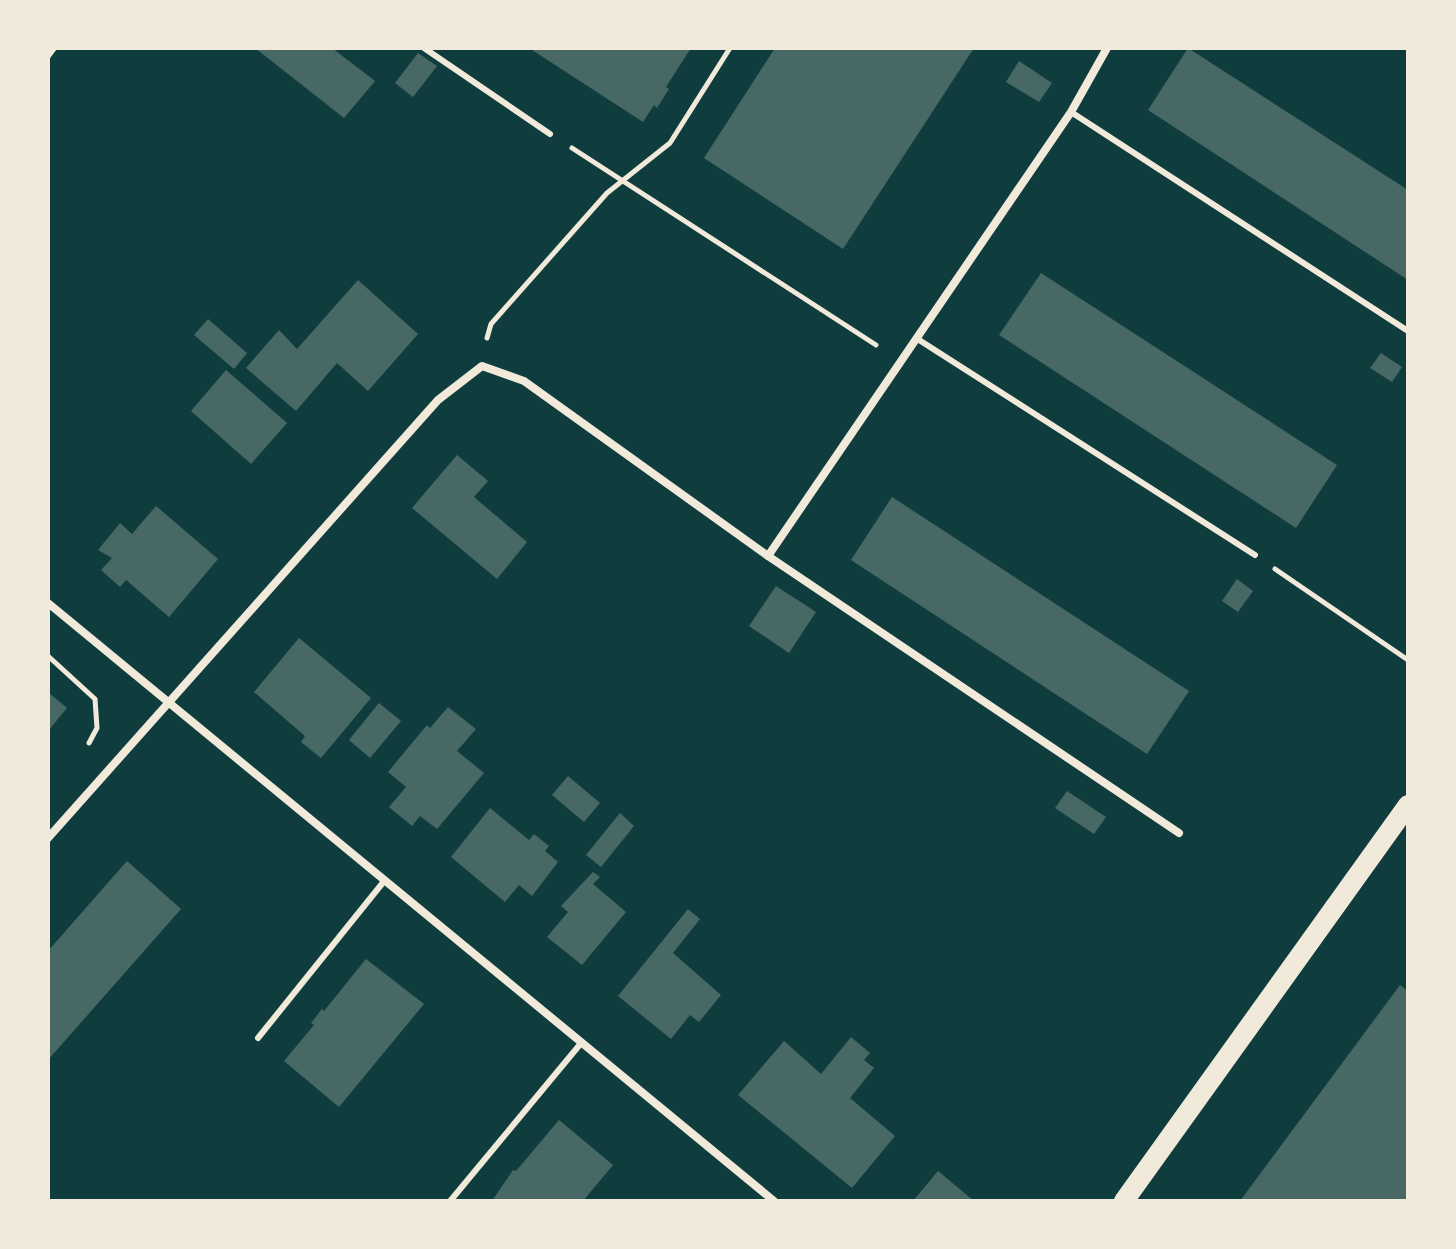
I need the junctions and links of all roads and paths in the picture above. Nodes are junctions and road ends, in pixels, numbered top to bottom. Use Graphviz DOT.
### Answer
graph roads {
  1 [pos="54,48"];
  2 [pos="424,48"];
  3 [pos="730,48"];
  4 [pos="1107,48"];
  5 [pos="48,56"];
  6 [pos="1071,112"];
  7 [pos="550,134"];
  8 [pos="621,180"];
  9 [pos="1408,331"];
  10 [pos="916,338"];
  11 [pos="900,361"];
  12 [pos="482,366"];
  13 [pos="1255,555"];
  14 [pos="768,556"];
  15 [pos="48,603"];
  16 [pos="48,656"];
  17 [pos="1408,660"];
  18 [pos="169,702"];
  19 [pos="80,756"];
  20 [pos="1408,805"];
  21 [pos="1179,833"];
  22 [pos="48,838"];
  23 [pos="385,880"];
  24 [pos="258,1038"];
  25 [pos="582,1042"];
  26 [pos="451,1200"];
  27 [pos="774,1201"];
  28 [pos="1124,1201"];
  1 -- 5 [label="lane"];
  2 -- 7 [label="lane"];
  3 -- 8 [label="path"];
  4 -- 6 [label="street"];
  6 -- 9 [label="lane"];
  6 -- 10 [label="street"];
  7 -- 8 [label="path"];
  8 -- 11 [label="path"];
  8 -- 12 [label="path"];
  10 -- 11 [label="street"];
  10 -- 13 [label="lane"];
  11 -- 14 [label="street"];
  12 -- 14 [label="street"];
  12 -- 18 [label="street"];
  13 -- 17 [label="path"];
  14 -- 21 [label="street"];
  15 -- 18 [label="street"];
  16 -- 19 [label="path"];
  18 -- 22 [label="street"];
  18 -- 23 [label="street"];
  20 -- 28 [label="main road"];
  23 -- 24 [label="lane"];
  23 -- 25 [label="street"];
  25 -- 26 [label="lane"];
  25 -- 27 [label="street"];
}
